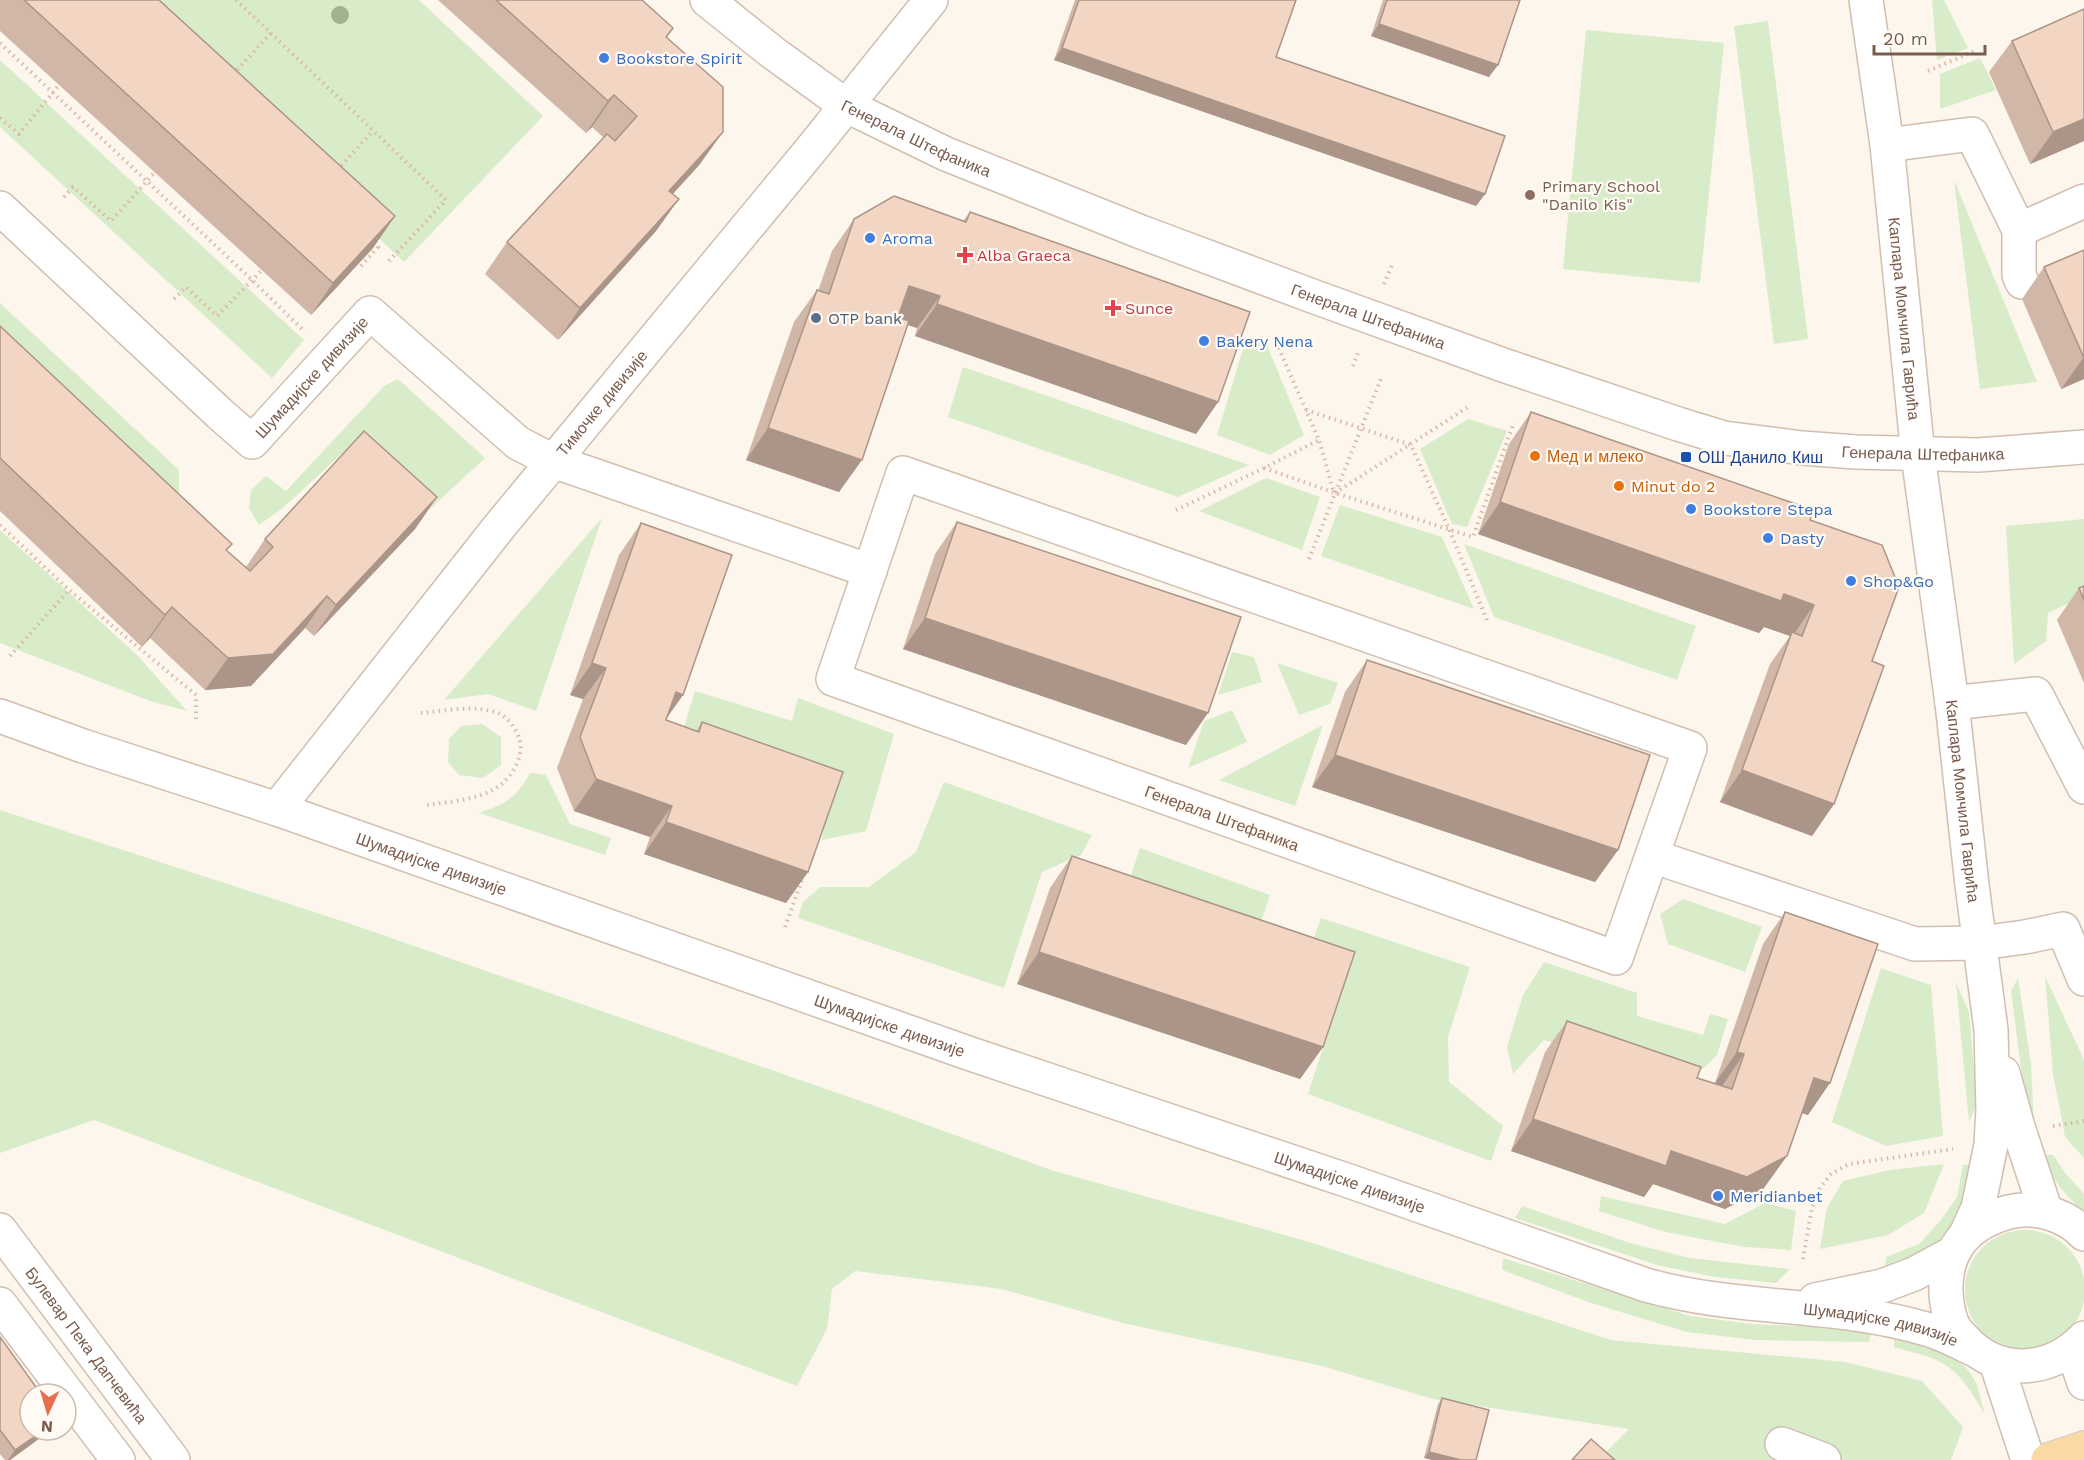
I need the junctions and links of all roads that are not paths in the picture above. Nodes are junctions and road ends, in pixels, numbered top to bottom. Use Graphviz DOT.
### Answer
graph roads {
  1 [pos="707,0"];
  2 [pos="931,0"];
  3 [pos="1866,0"];
  4 [pos="845,105"];
  5 [pos="1887,145"];
  6 [pos="2084,201"];
  7 [pos="0,208"];
  8 [pos="2019,230"];
  9 [pos="2022,282"];
  10 [pos="2084,447"];
  11 [pos="1918,455"];
  12 [pos="553,462"];
  13 [pos="870,572"];
  14 [pos="1952,703"];
  15 [pos="0,716"];
  16 [pos="2084,787"];
  17 [pos="277,809"];
  18 [pos="1652,856"];
  19 [pos="1980,943"];
  20 [pos="2084,979"];
  21 [pos="1991,1030"];
  22 [pos="2046,1212"];
  23 [pos="0,1230"];
  24 [pos="2084,1234"];
  25 [pos="1959,1244"];
  26 [pos="0,1304"];
  27 [pos="1785,1306"];
  28 [pos="2078,1344"];
  29 [pos="1984,1356"];
  30 [pos="2084,1383"];
  31 [pos="1782,1444"];
  32 [pos="2084,1448"];
  33 [pos="118,1460"];
  34 [pos="173,1460"];
  35 [pos="1824,1460"];
  36 [pos="2028,1460"];
  37 [pos="2048,1460"];
  1 -- 4 [label="street, Генерала Штефаника"];
  2 -- 4 [label="street, Тимочке дивизије"];
  3 -- 5 [label="street, Каплара Момчила Гаврића"];
  4 -- 11 [label="street, Генерала Штефаника"];
  4 -- 12 [label="street, Тимочке дивизије"];
  5 -- 8 [label="street"];
  5 -- 11 [label="street, Каплара Момчила Гаврића"];
  6 -- 8 [label="street"];
  7 -- 12 [label="street, Шумадијске дивизије"];
  8 -- 9 [label="street"];
  10 -- 11 [label="street, Генерала Штефаника"];
  11 -- 14 [label="street, Каплара Момчила Гаврића"];
  12 -- 13 [label="street"];
  12 -- 17 [label="street, Тимочке дивизије"];
  13 -- 18 [label="street, Генерала Штефаника"];
  13 -- 18 [label="street, Генерала Штефаника"];
  14 -- 16 [label="street"];
  14 -- 19 [label="street, Каплара Момчила Гаврића"];
  15 -- 17 [label="street, Шумадијске дивизије"];
  17 -- 27 [label="street, Шумадијске дивизије"];
  18 -- 19 [label="street"];
  19 -- 20 [label="street"];
  19 -- 21 [label="street, Каплара Момчила Гаврића"];
  21 -- 22 [label="street, Каплара Момчила Гаврића"];
  21 -- 25 [label="street, Каплара Момчила Гаврића"];
  22 -- 24 [label="street"];
  22 -- 25 [label="street, Шумадијске дивизије"];
  23 -- 34 [label="street, Булевар Пека Дапчевића"];
  25 -- 27 [label="street, Шумадијске дивизије"];
  25 -- 29 [label="street, Каплара Момчила Гаврића"];
  26 -- 33 [label="street"];
  27 -- 29 [label="street, Шумадијске дивизије"];
  28 -- 29 [label="street, Шумадијске дивизије"];
  28 -- 30 [label="street"];
  29 -- 36 [label="street"];
  31 -- 35 [label="street"];
  32 -- 37 [label="main road"];
}
